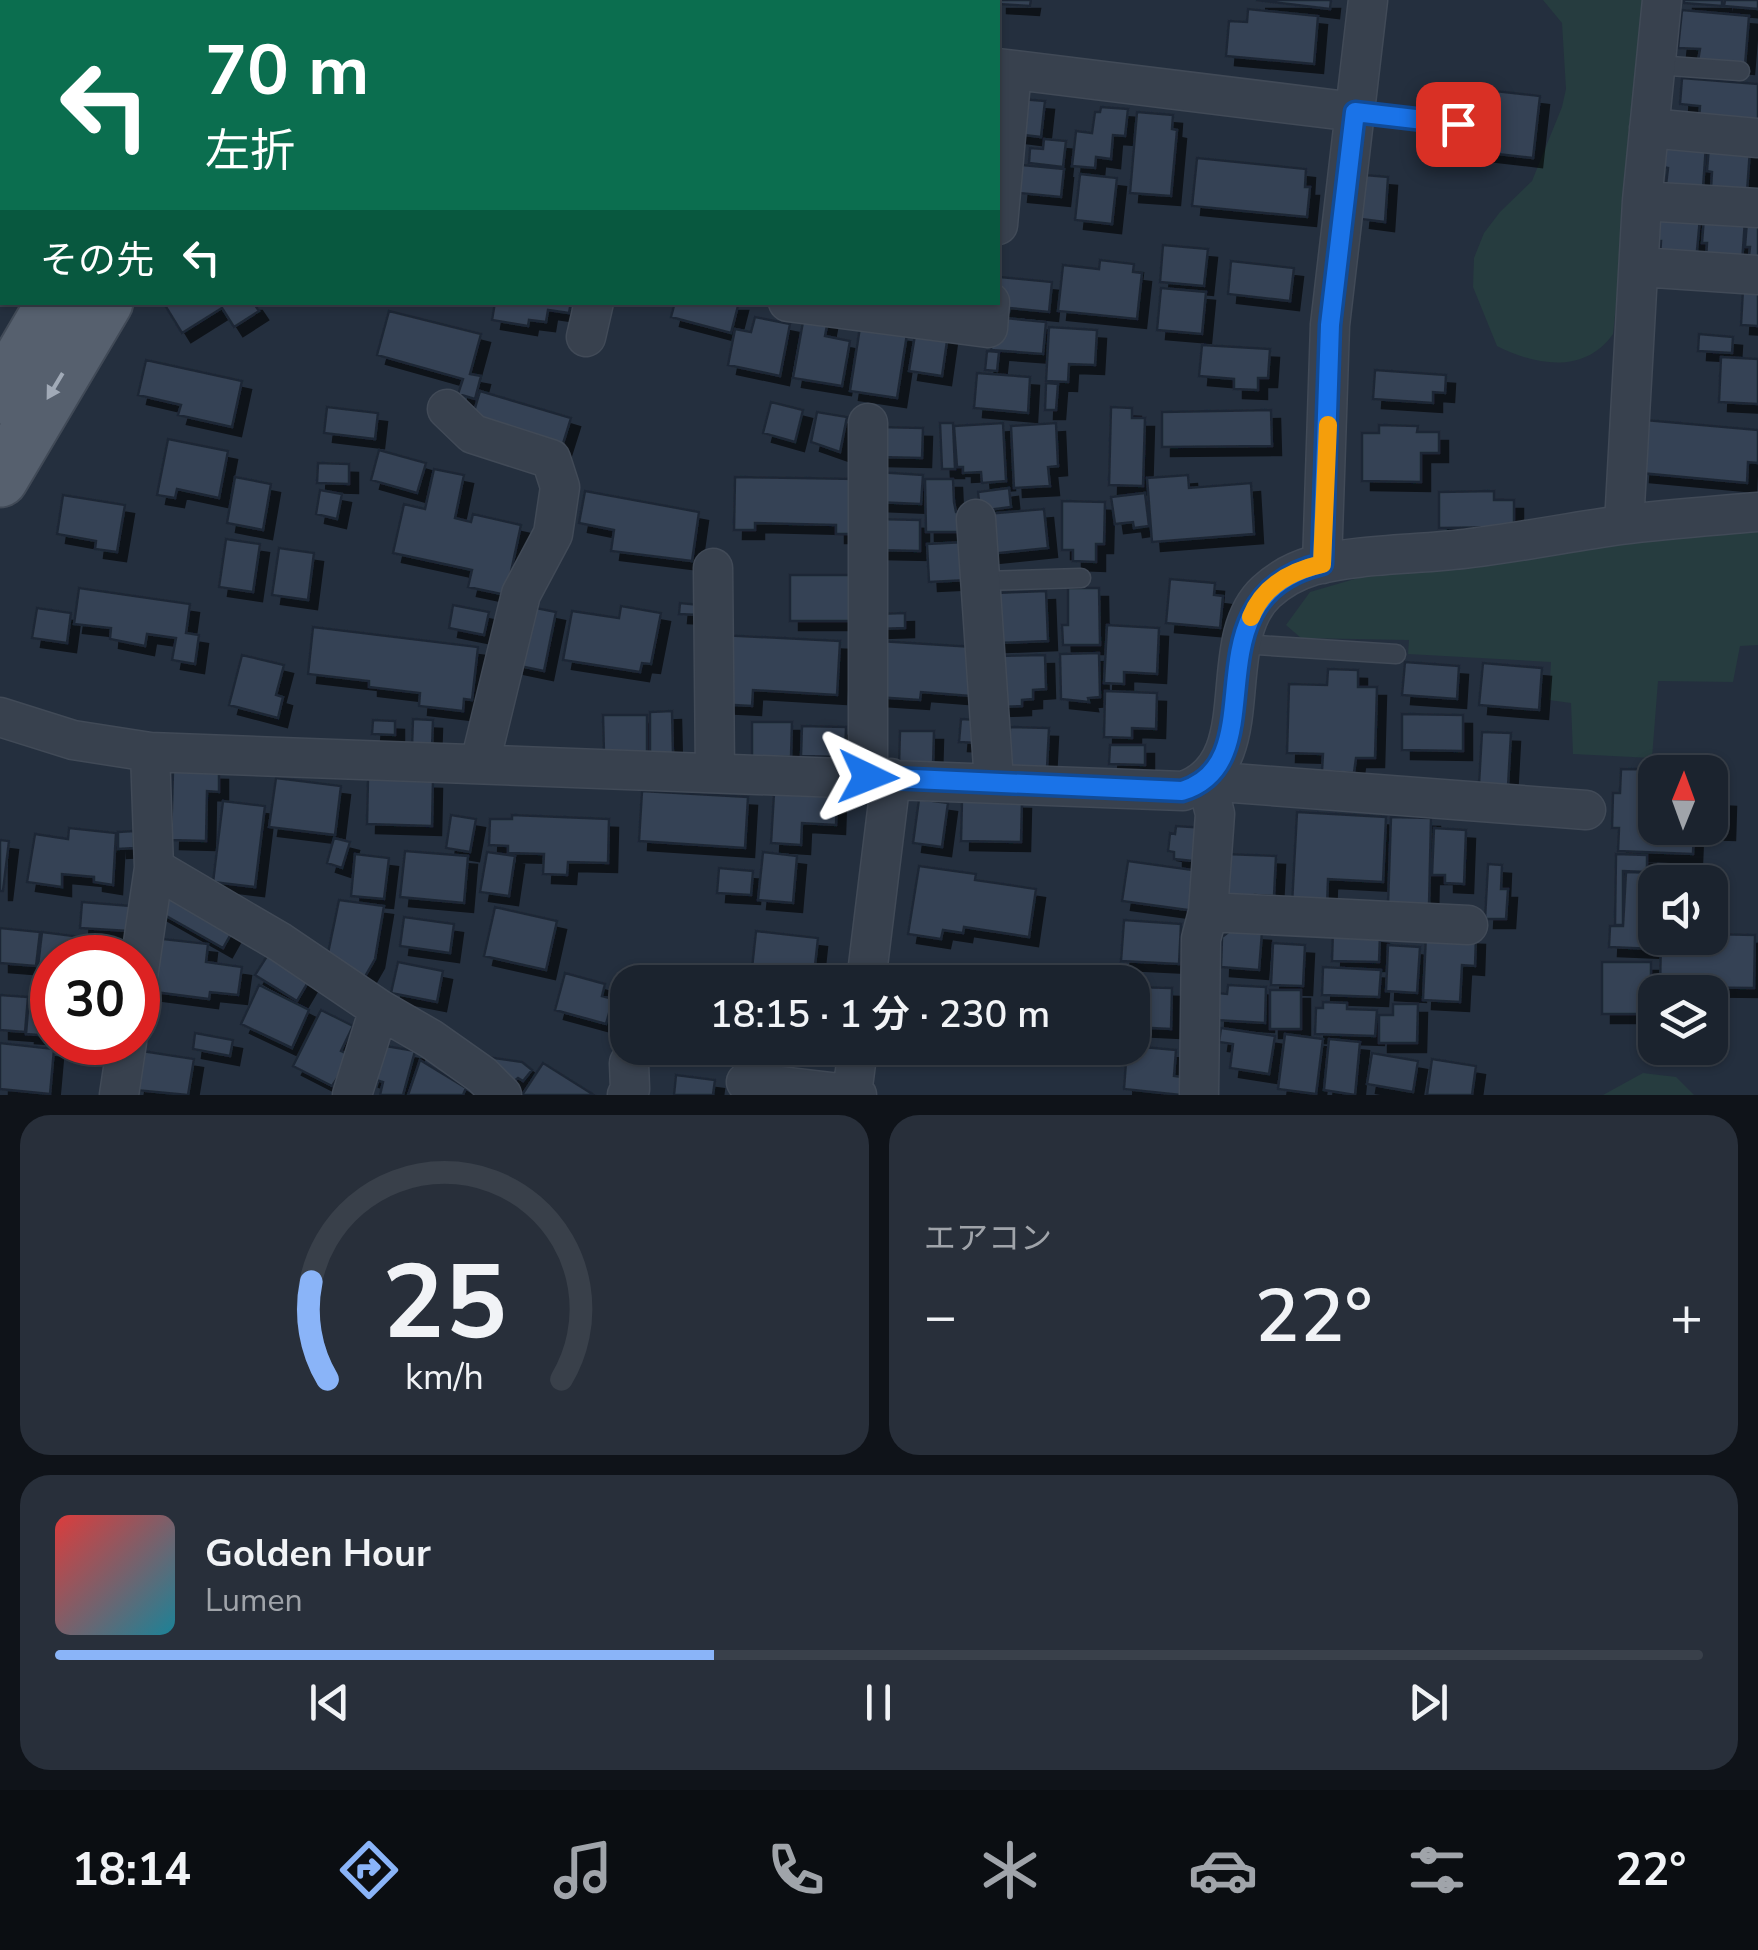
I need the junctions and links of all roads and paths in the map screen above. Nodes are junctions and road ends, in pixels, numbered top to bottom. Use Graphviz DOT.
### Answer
graph roads {
  1 [pos="1368,0"];
  2 [pos="1662,0"];
  3 [pos="1656,65"];
  4 [pos="1005,69"];
  5 [pos="1740,71"];
  6 [pos="1355,112"];
  7 [pos="1458,124"];
  8 [pos="1649,128"];
  9 [pos="1758,138"];
  10 [pos="1000,180"];
  11 [pos="1642,200"];
  12 [pos="1758,208"];
  13 [pos="1640,266"];
  14 [pos="1758,275"];
  15 [pos="53,305"];
  16 [pos="103,305"];
  17 [pos="811,305"];
  18 [pos="990,305"];
  19 [pos="0,396"];
  20 [pos="447,410"];
  21 [pos="868,423"];
  22 [pos="0,479"];
  23 [pos="1758,512"];
  24 [pos="976,519"];
  25 [pos="1624,524"];
  26 [pos="1322,564"];
  27 [pos="713,568"];
  28 [pos="1081,578"];
  29 [pos="981,581"];
  30 [pos="1241,644"];
  31 [pos="1396,654"];
  32 [pos="0,717"];
  33 [pos="150,752"];
  34 [pos="480,763"];
  35 [pos="715,772"];
  36 [pos="879,778"];
  37 [pos="994,782"];
  38 [pos="1207,782"];
  39 [pos="1586,810"];
  40 [pos="154,868"];
  41 [pos="1208,912"];
  42 [pos="1468,925"];
  43 [pos="144,935"];
  44 [pos="867,965"];
  45 [pos="378,1009"];
  46 [pos="124,1065"];
  47 [pos="857,1065"];
  48 [pos="746,1082"];
  49 [pos="1199,1094"];
  50 [pos="119,1095"];
  51 [pos="352,1095"];
  52 [pos="502,1095"];
  53 [pos="855,1095"];
  54 [pos="1208,1095"];
  1 -- 6 [label="street"];
  2 -- 3 [label="street"];
  3 -- 5 [label="lane"];
  3 -- 8 [label="street"];
  4 -- 6 [label="street"];
  4 -- 10 [label="street"];
  6 -- 7 [label="lane"];
  6 -- 26 [label="street"];
  8 -- 9 [label="street"];
  8 -- 11 [label="street"];
  11 -- 12 [label="street"];
  11 -- 13 [label="street"];
  13 -- 14 [label="street"];
  13 -- 25 [label="street"];
  15 -- 19 [label="main road"];
  16 -- 22 [label="main road, one-way"];
  17 -- 18 [label="street"];
  20 -- 34 [label="street"];
  21 -- 36 [label="street"];
  23 -- 25 [label="street"];
  24 -- 29 [label="street"];
  25 -- 26 [label="street"];
  26 -- 30 [label="street"];
  27 -- 35 [label="street"];
  28 -- 29 [label="lane"];
  29 -- 37 [label="street"];
  30 -- 31 [label="lane"];
  30 -- 38 [label="street"];
  32 -- 33 [label="street"];
  33 -- 34 [label="street"];
  33 -- 40 [label="street"];
  34 -- 35 [label="street"];
  35 -- 36 [label="street"];
  36 -- 37 [label="street"];
  36 -- 44 [label="street"];
  37 -- 38 [label="street"];
  38 -- 39 [label="street"];
  38 -- 41 [label="street"];
  40 -- 43 [label="street"];
  40 -- 45 [label="street"];
  41 -- 42 [label="street"];
  41 -- 49 [label="street"];
  45 -- 51 [label="street"];
  45 -- 52 [label="street"];
  46 -- 50 [label="street"];
  47 -- 53 [label="street"];
  48 -- 53 [label="street"];
  49 -- 54 [label="street"];
}
